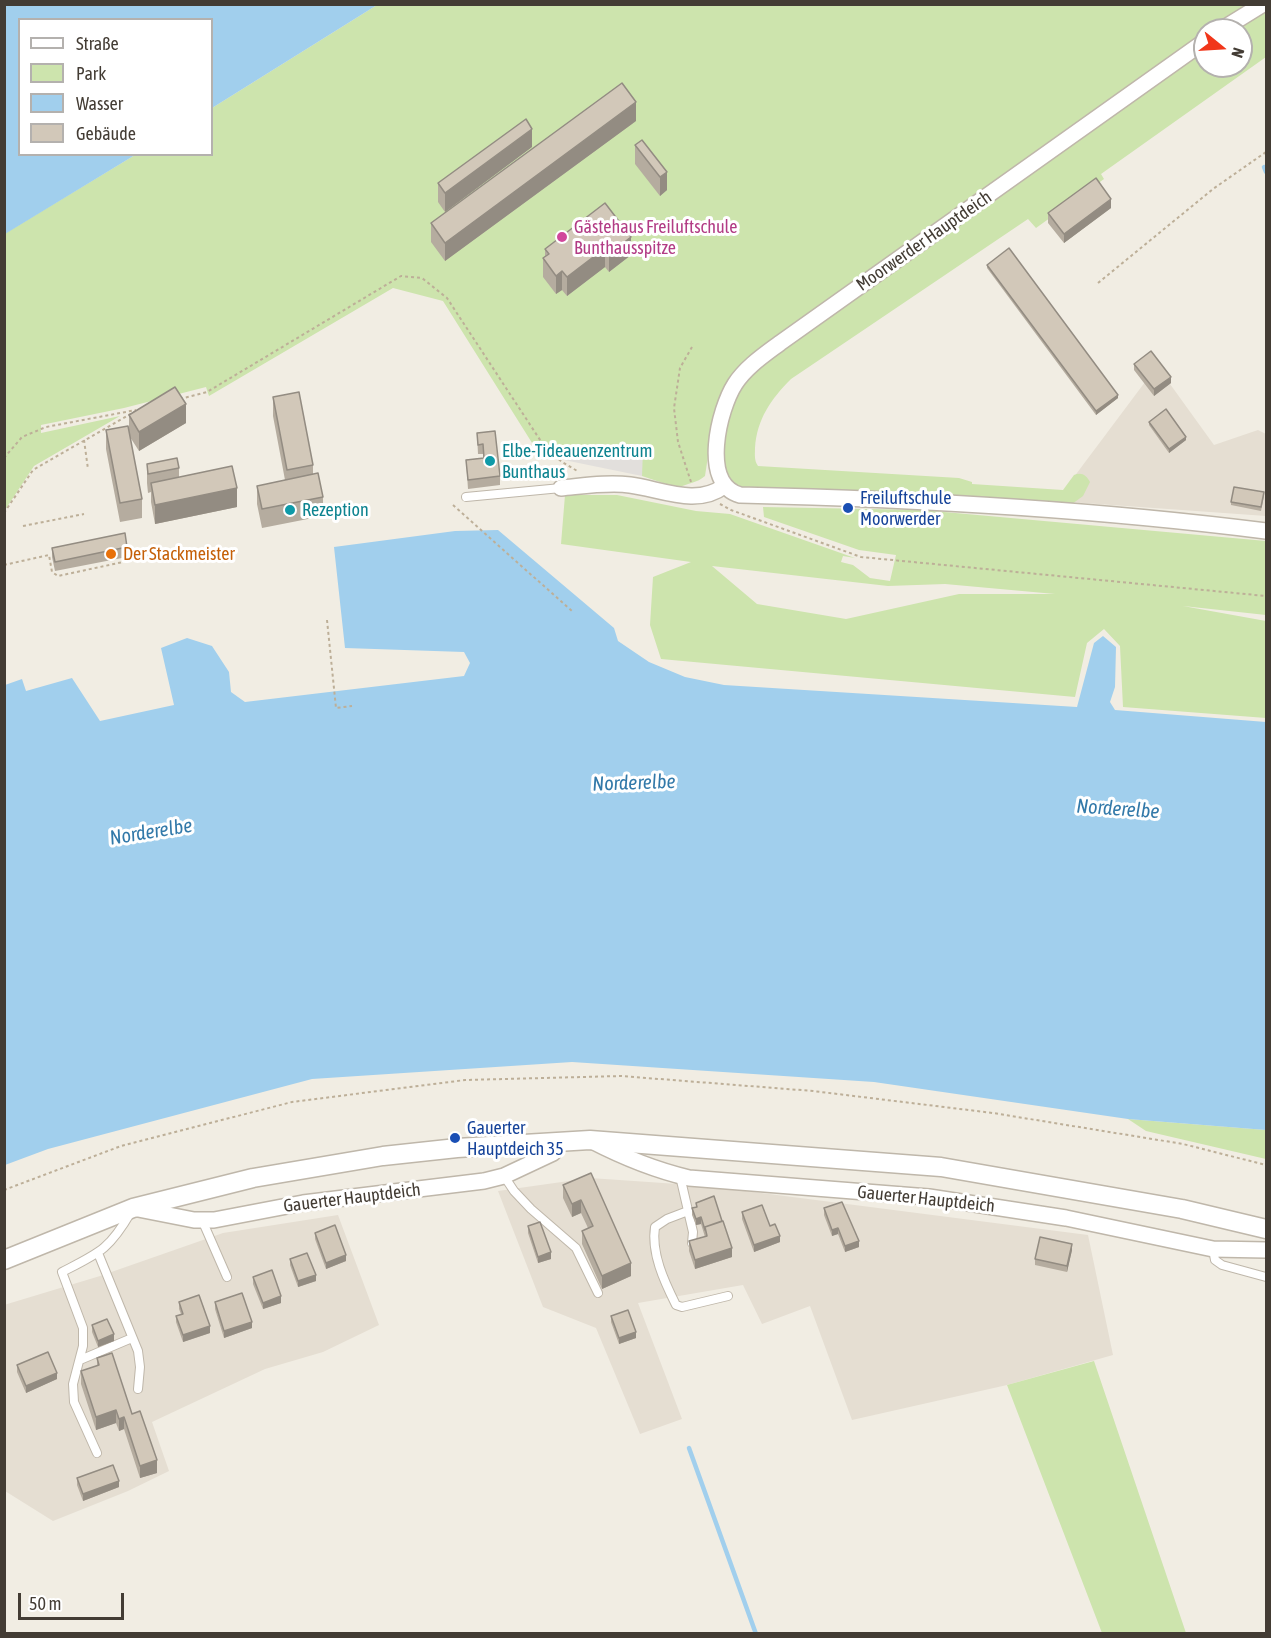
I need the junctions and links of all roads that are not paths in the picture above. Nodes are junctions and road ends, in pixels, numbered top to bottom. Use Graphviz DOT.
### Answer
graph roads {
  1 [pos="1263,4"];
  2 [pos="1240,18"];
  3 [pos="1193,50"];
  4 [pos="561,488"];
  5 [pos="719,490"];
  6 [pos="466,497"];
  7 [pos="1266,531"];
  8 [pos="590,1140"];
  9 [pos="562,1141"];
  10 [pos="504,1176"];
  11 [pos="680,1176"];
  12 [pos="133,1209"];
  13 [pos="688,1211"];
  14 [pos="202,1220"];
  15 [pos="1266,1230"];
  16 [pos="692,1243"];
  17 [pos="1213,1249"];
  18 [pos="1266,1250"];
  19 [pos="98,1253"];
  20 [pos="4,1260"];
  21 [pos="227,1277"];
  22 [pos="1266,1277"];
  23 [pos="598,1293"];
  24 [pos="728,1296"];
  25 [pos="132,1338"];
  26 [pos="80,1360"];
  27 [pos="138,1389"];
  28 [pos="97,1452"];
  1 -- 2 [label="street"];
  3 -- 5 [label="street, Moorwerder Hauptdeich"];
  4 -- 5 [label="street"];
  4 -- 6 [label="lane"];
  5 -- 7 [label="street"];
  8 -- 9 [label="street, Gauerter Hauptdeich"];
  8 -- 11 [label="street, Gauerter Hauptdeich"];
  8 -- 15 [label="street, Gauerter Hauptdeich"];
  9 -- 10 [label="street, Gauerter Hauptdeich"];
  9 -- 12 [label="street, Gauerter Hauptdeich"];
  10 -- 14 [label="street, Gauerter Hauptdeich"];
  10 -- 23 [label="lane"];
  11 -- 13 [label="lane"];
  11 -- 17 [label="street, Gauerter Hauptdeich"];
  12 -- 14 [label="street, Gauerter Hauptdeich"];
  12 -- 19 [label="lane"];
  12 -- 20 [label="street, Gauerter Hauptdeich"];
  13 -- 16 [label="lane"];
  13 -- 24 [label="lane"];
  14 -- 21 [label="lane"];
  17 -- 18 [label="street, Gauerter Hauptdeich"];
  17 -- 22 [label="lane"];
  19 -- 25 [label="lane"];
  19 -- 26 [label="lane"];
  25 -- 26 [label="lane"];
  25 -- 27 [label="lane"];
  26 -- 28 [label="lane"];
}
